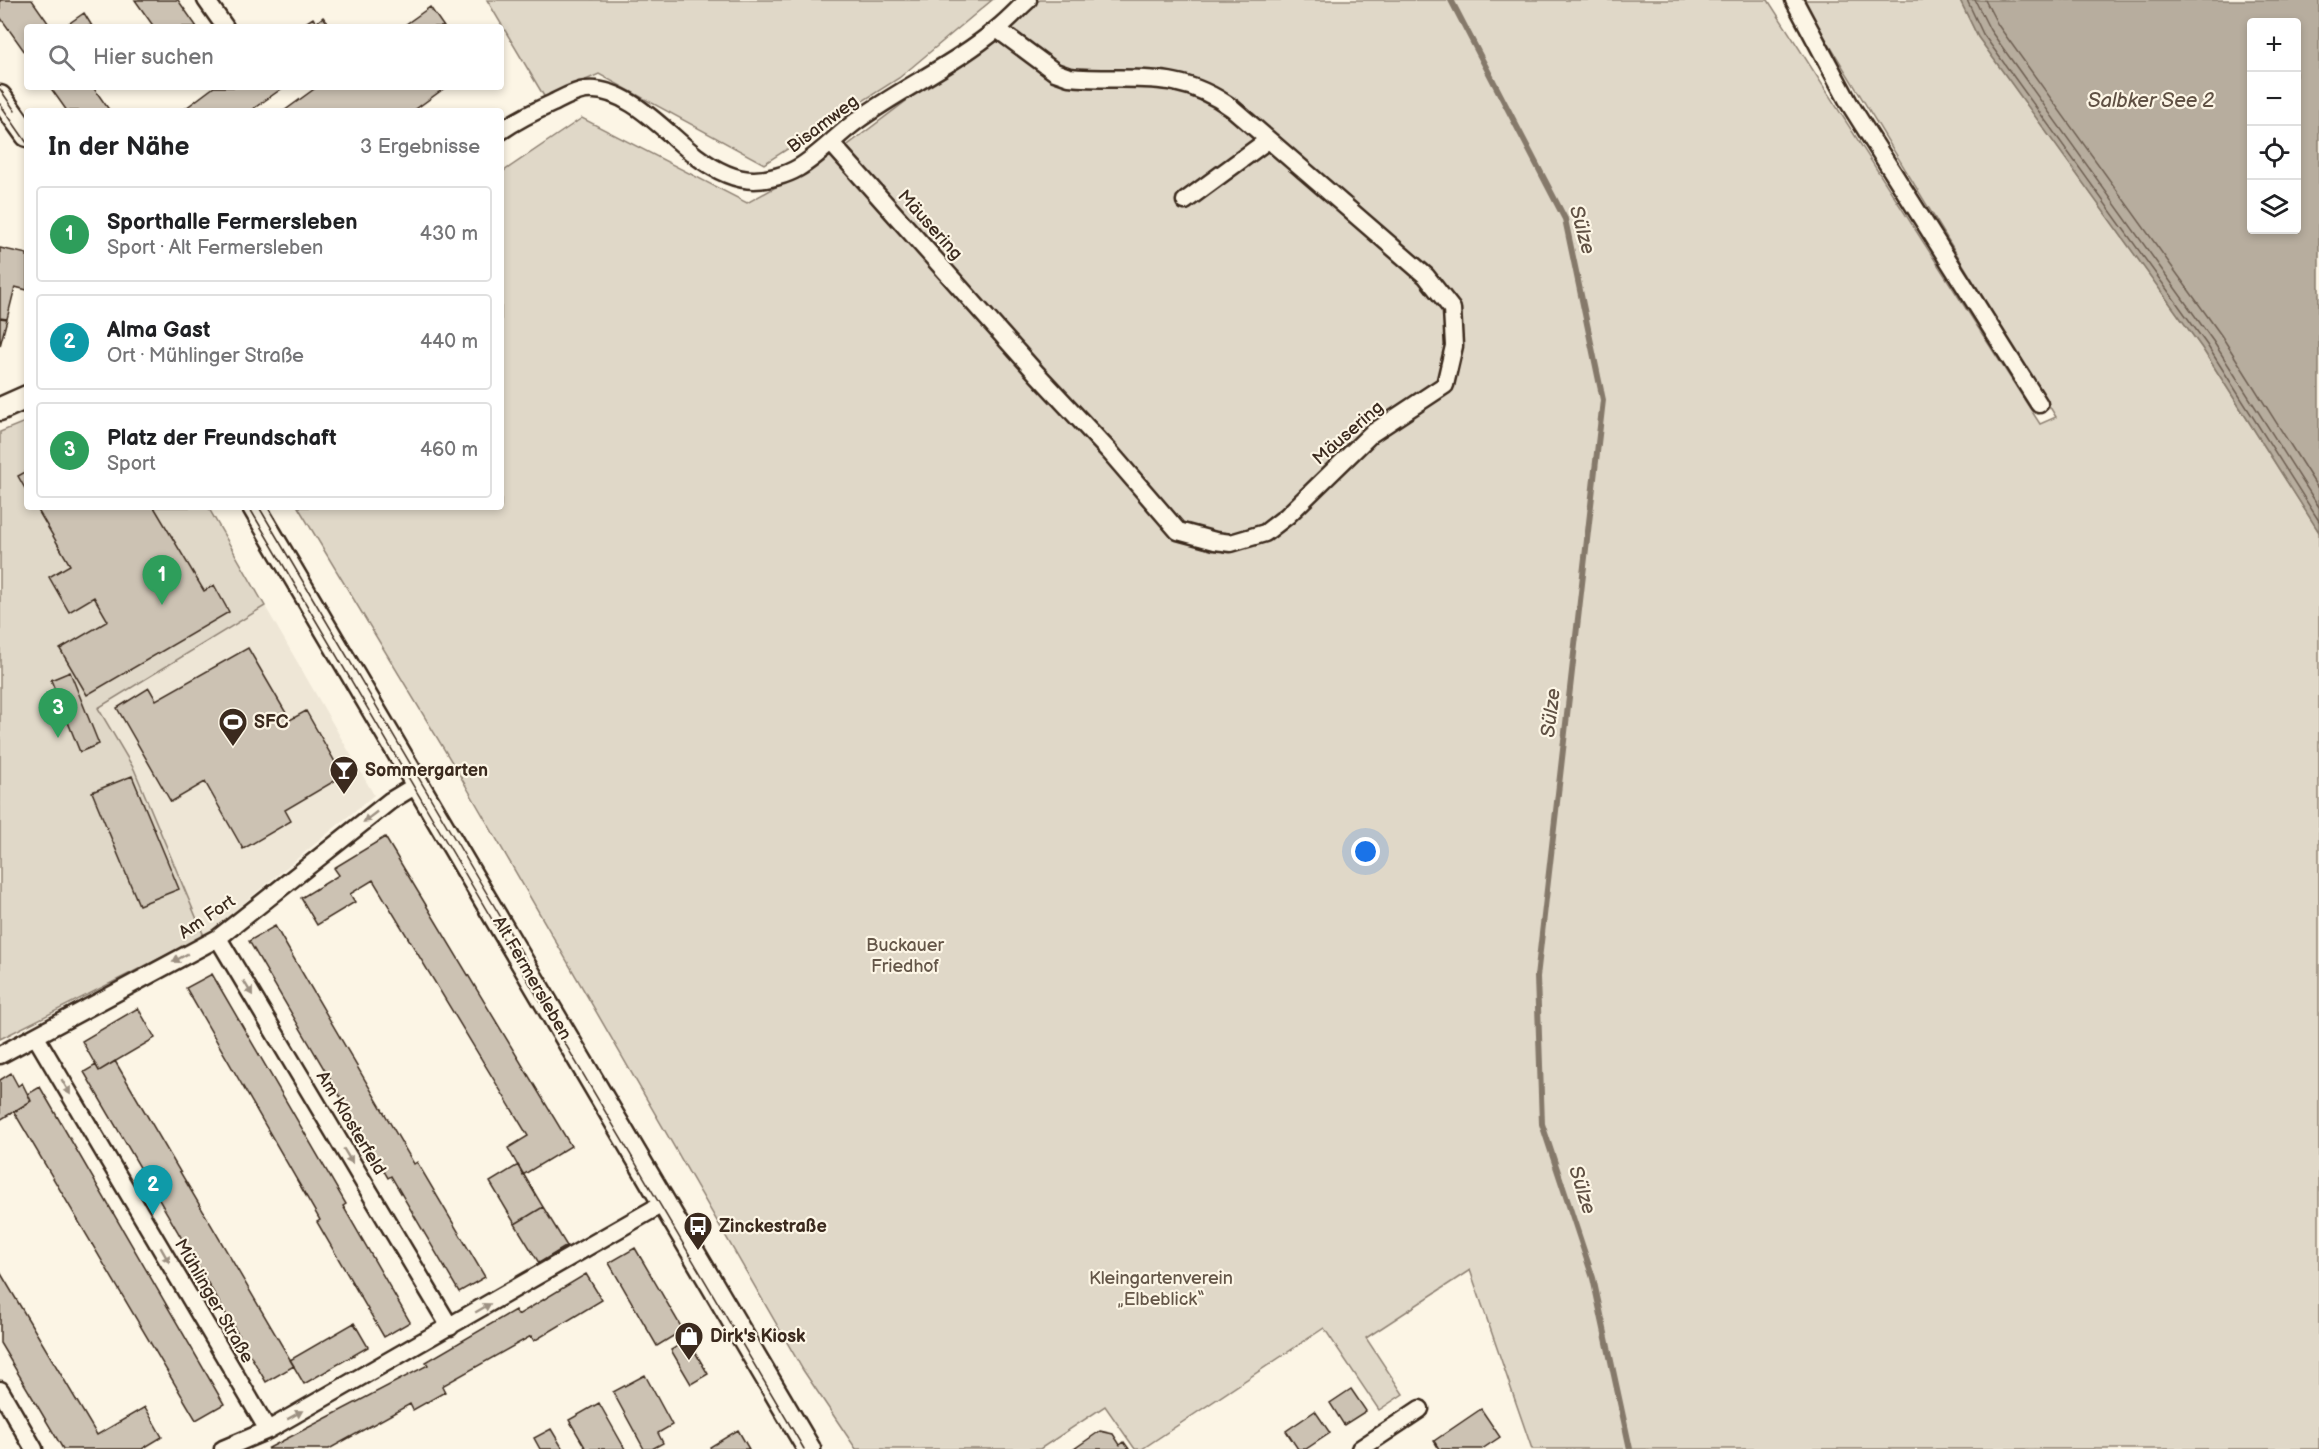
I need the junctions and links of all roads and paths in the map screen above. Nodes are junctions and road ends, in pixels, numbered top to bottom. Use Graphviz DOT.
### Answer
graph roads {
  1 [pos="206,0"];
  2 [pos="1028,0"];
  3 [pos="1794,0"];
  4 [pos="223,24"];
  5 [pos="997,29"];
  6 [pos="0,97"];
  7 [pos="504,129"];
  8 [pos="24,131"];
  9 [pos="1268,141"];
  10 [pos="832,144"];
  11 [pos="1185,201"];
  12 [pos="24,398"];
  13 [pos="2038,404"];
  14 [pos="0,409"];
  15 [pos="256,510"];
  16 [pos="418,784"];
  17 [pos="218,938"];
  18 [pos="36,1037"];
  19 [pos="0,1055"];
  20 [pos="664,1203"];
  21 [pos="450,1327"];
  22 [pos="0,1390"];
  23 [pos="1420,1409"];
  24 [pos="268,1430"];
  25 [pos="34,1449"];
  26 [pos="223,1449"];
  27 [pos="809,1449"];
  28 [pos="1360,1449"];
  1 -- 4 [label="street"];
  2 -- 5 [label="street, Bisamweg"];
  3 -- 13 [label="street"];
  5 -- 9 [label="street, Mäusering"];
  5 -- 10 [label="street, Bisamweg"];
  6 -- 8 [label="main road"];
  7 -- 10 [label="street, Bisamweg"];
  9 -- 10 [label="street, Mäusering"];
  9 -- 11 [label="street"];
  12 -- 14 [label="main road"];
  15 -- 16 [label="main road, Alt Fermersleben"];
  16 -- 17 [label="street, Am Fort, one-way"];
  16 -- 20 [label="main road, Alt Fermersleben"];
  17 -- 18 [label="street, Am Fort, one-way"];
  17 -- 21 [label="street, Am Klosterfeld, one-way"];
  18 -- 19 [label="street, Am Fort"];
  18 -- 24 [label="street, Mühlinger Straße, one-way"];
  21 -- 20 [label="street, one-way"];
  20 -- 27 [label="main road, Alt Fermersleben"];
  24 -- 21 [label="street, one-way"];
  22 -- 25 [label="street"];
  23 -- 28 [label="street"];
  24 -- 26 [label="street"];
}
